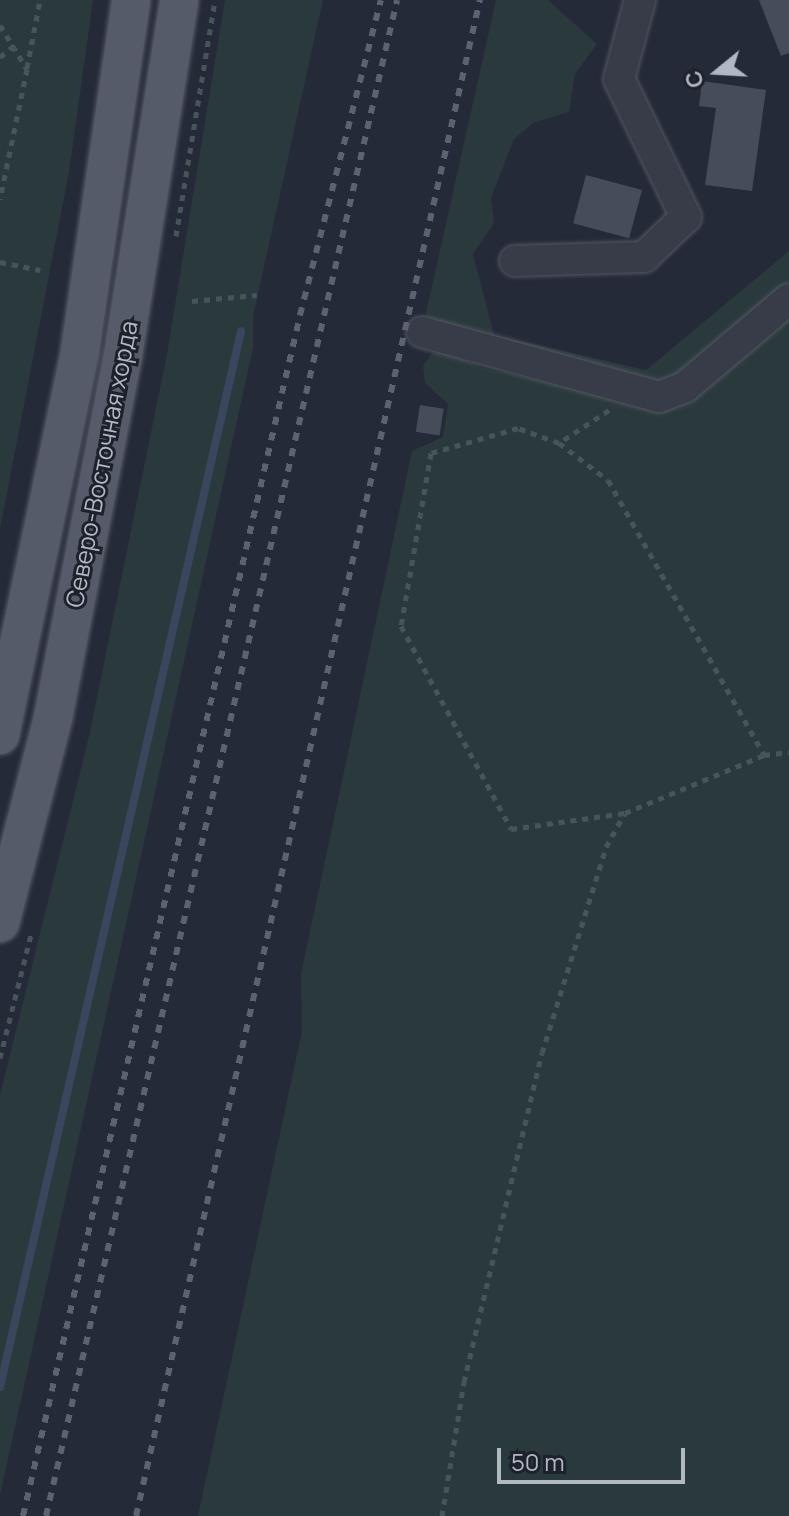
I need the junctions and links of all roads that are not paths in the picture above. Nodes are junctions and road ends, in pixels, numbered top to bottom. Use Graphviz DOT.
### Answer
graph roads {
  1 [pos="131,0"];
  2 [pos="179,0"];
  3 [pos="640,0"];
  4 [pos="515,261"];
  5 [pos="789,299"];
  6 [pos="422,332"];
  7 [pos="0,735"];
  8 [pos="0,923"];
  1 -- 7 [label="main road, Северо-Восточная хорда"];
  2 -- 8 [label="main road, Северо-Восточная хорда"];
  3 -- 4 [label="lane"];
  5 -- 6 [label="lane"];
}
